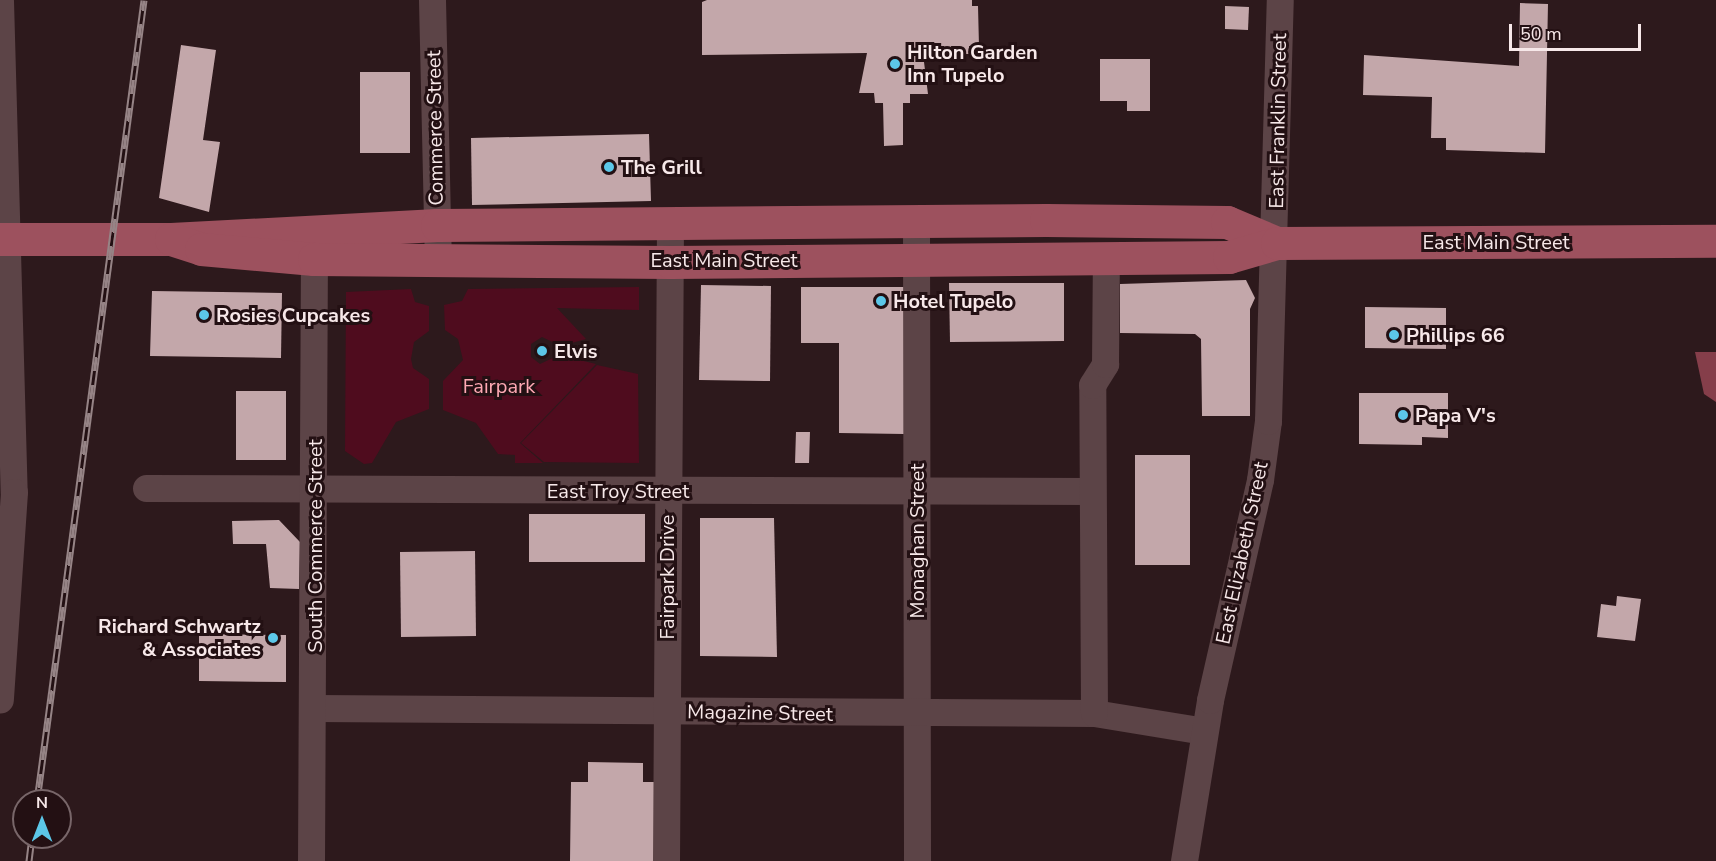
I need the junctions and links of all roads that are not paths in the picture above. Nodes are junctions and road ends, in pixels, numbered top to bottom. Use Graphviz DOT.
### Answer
graph roads {
  1 [pos="432,0"];
  2 [pos="1280,0"];
  3 [pos="0,1"];
  4 [pos="0,8"];
  5 [pos="916,221"];
  6 [pos="670,222"];
  7 [pos="437,225"];
  8 [pos="5,239"];
  9 [pos="1716,241"];
  10 [pos="1277,243"];
  11 [pos="314,245"];
  12 [pos="438,256"];
  13 [pos="1106,257"];
  14 [pos="916,259"];
  15 [pos="670,262"];
  16 [pos="146,488"];
  17 [pos="317,488"];
  18 [pos="916,490"];
  19 [pos="666,491"];
  20 [pos="1090,491"];
  21 [pos="7,492"];
  22 [pos="0,700"];
  23 [pos="314,708"];
  24 [pos="668,711"];
  25 [pos="1094,713"];
  26 [pos="917,715"];
  27 [pos="1204,731"];
  28 [pos="311,861"];
  29 [pos="666,861"];
  30 [pos="917,861"];
  31 [pos="1185,861"];
  1 -- 7 [label="street, Commerce Street"];
  2 -- 10 [label="street, East Franklin Street"];
  3 -- 4 [label="street"];
  4 -- 8 [label="street"];
  5 -- 6 [label="main road, East Main Street"];
  5 -- 10 [label="main road, East Main Street"];
  5 -- 14 [label="street, Monaghan Street"];
  6 -- 7 [label="main road, East Main Street"];
  6 -- 15 [label="street, Fairpark Drive"];
  7 -- 11 [label="main road, East Main Street"];
  7 -- 12 [label="street, Commerce Street"];
  8 -- 11 [label="main road, East Main Street"];
  8 -- 21 [label="street"];
  9 -- 10 [label="main road, East Main Street"];
  10 -- 13 [label="main road, East Main Street"];
  10 -- 27 [label="street, East Elizabeth Street"];
  11 -- 12 [label="main road, East Main Street"];
  11 -- 17 [label="street, South Commerce Street"];
  12 -- 15 [label="main road, East Main Street"];
  13 -- 14 [label="main road, East Main Street"];
  13 -- 20 [label="street"];
  14 -- 15 [label="main road, East Main Street"];
  14 -- 18 [label="street, Monaghan Street"];
  15 -- 19 [label="street, Fairpark Drive"];
  16 -- 17 [label="street, East Troy Street"];
  17 -- 19 [label="street, East Troy Street"];
  17 -- 23 [label="street, South Commerce Street"];
  18 -- 19 [label="street, East Troy Street"];
  18 -- 20 [label="street, East Troy Street"];
  18 -- 26 [label="street, Monaghan Street"];
  19 -- 24 [label="street, Fairpark Drive"];
  20 -- 25 [label="street"];
  21 -- 22 [label="street"];
  23 -- 24 [label="street, Magazine Street"];
  23 -- 28 [label="street, South Commerce Street"];
  24 -- 26 [label="street, Magazine Street"];
  24 -- 29 [label="street, Fairpark Drive"];
  25 -- 26 [label="street, Magazine Street"];
  25 -- 27 [label="street, Magazine Street"];
  26 -- 30 [label="street, Monaghan Street"];
  27 -- 31 [label="street, East Elizabeth Street"];
}
